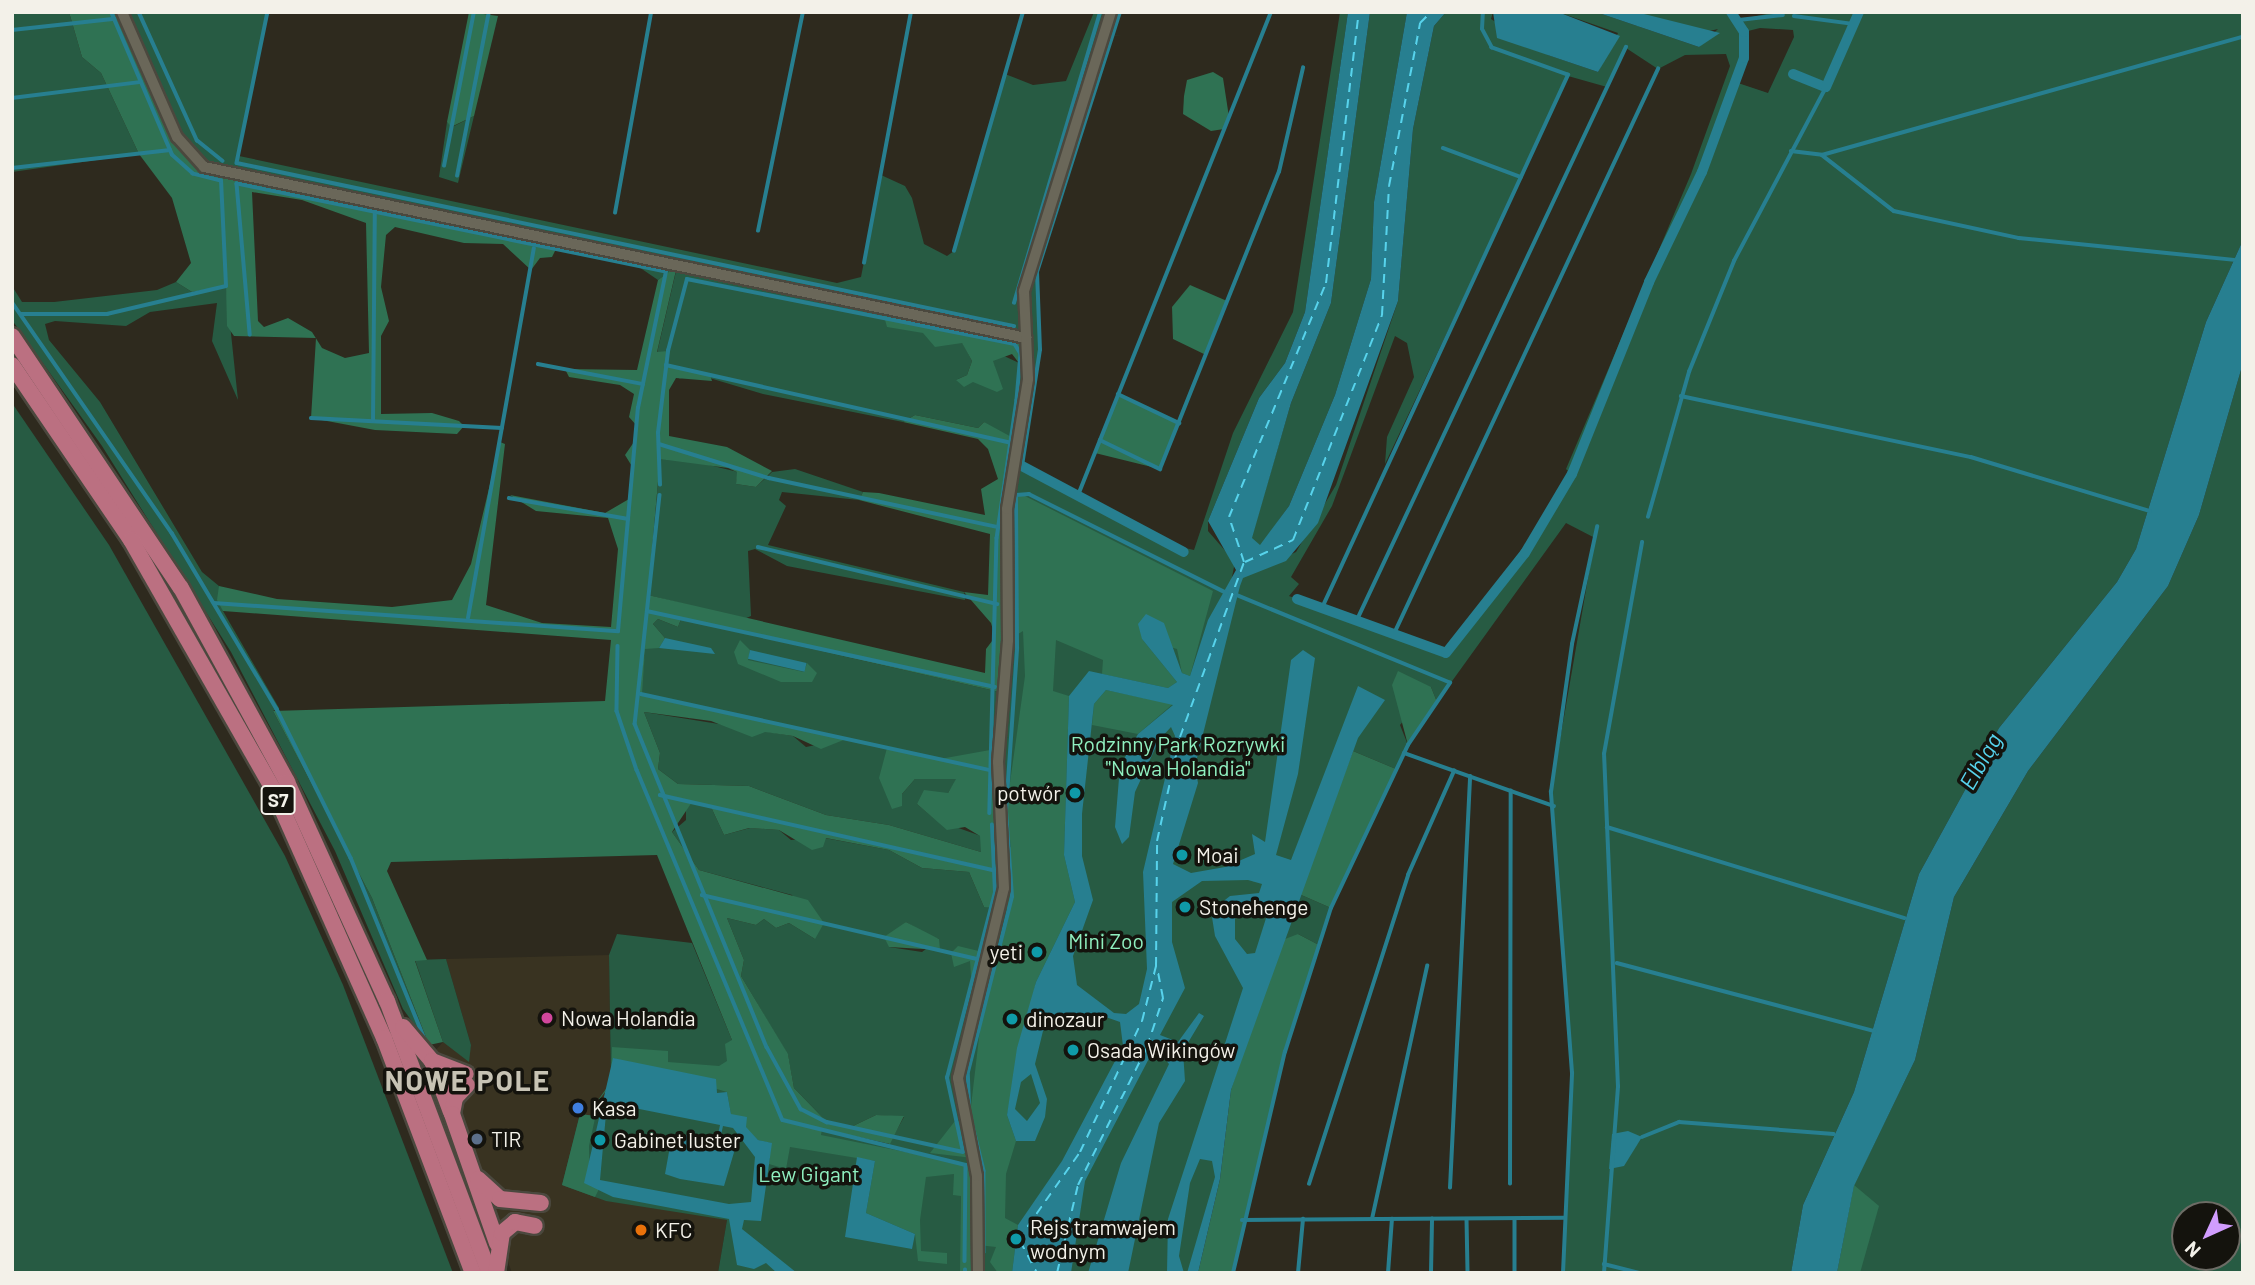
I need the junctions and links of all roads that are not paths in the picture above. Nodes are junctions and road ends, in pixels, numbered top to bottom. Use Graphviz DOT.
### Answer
graph roads {
  1 [pos="121,12"];
  2 [pos="1111,12"];
  3 [pos="12,336"];
  4 [pos="1026,338"];
  5 [pos="12,365"];
  6 [pos="387,1001"];
  7 [pos="432,1061"];
  8 [pos="452,1114"];
  9 [pos="473,1171"];
  10 [pos="541,1203"];
  11 [pos="535,1226"];
  12 [pos="497,1243"];
  13 [pos="473,1273"];
  14 [pos="489,1273"];
  15 [pos="496,1273"];
  16 [pos="978,1273"];
  1 -- 4 [label="street"];
  2 -- 4 [label="street"];
  3 -- 6 [label="highway, S7"];
  4 -- 16 [label="street"];
  5 -- 13 [label="highway, S7"];
  6 -- 7 [label="highway"];
  6 -- 14 [label="highway, S7"];
  7 -- 8 [label="highway"];
  7 -- 8 [label="highway"];
  8 -- 9 [label="highway"];
  9 -- 10 [label="highway"];
  9 -- 12 [label="highway"];
  11 -- 12 [label="highway"];
  12 -- 15 [label="highway"];
}
